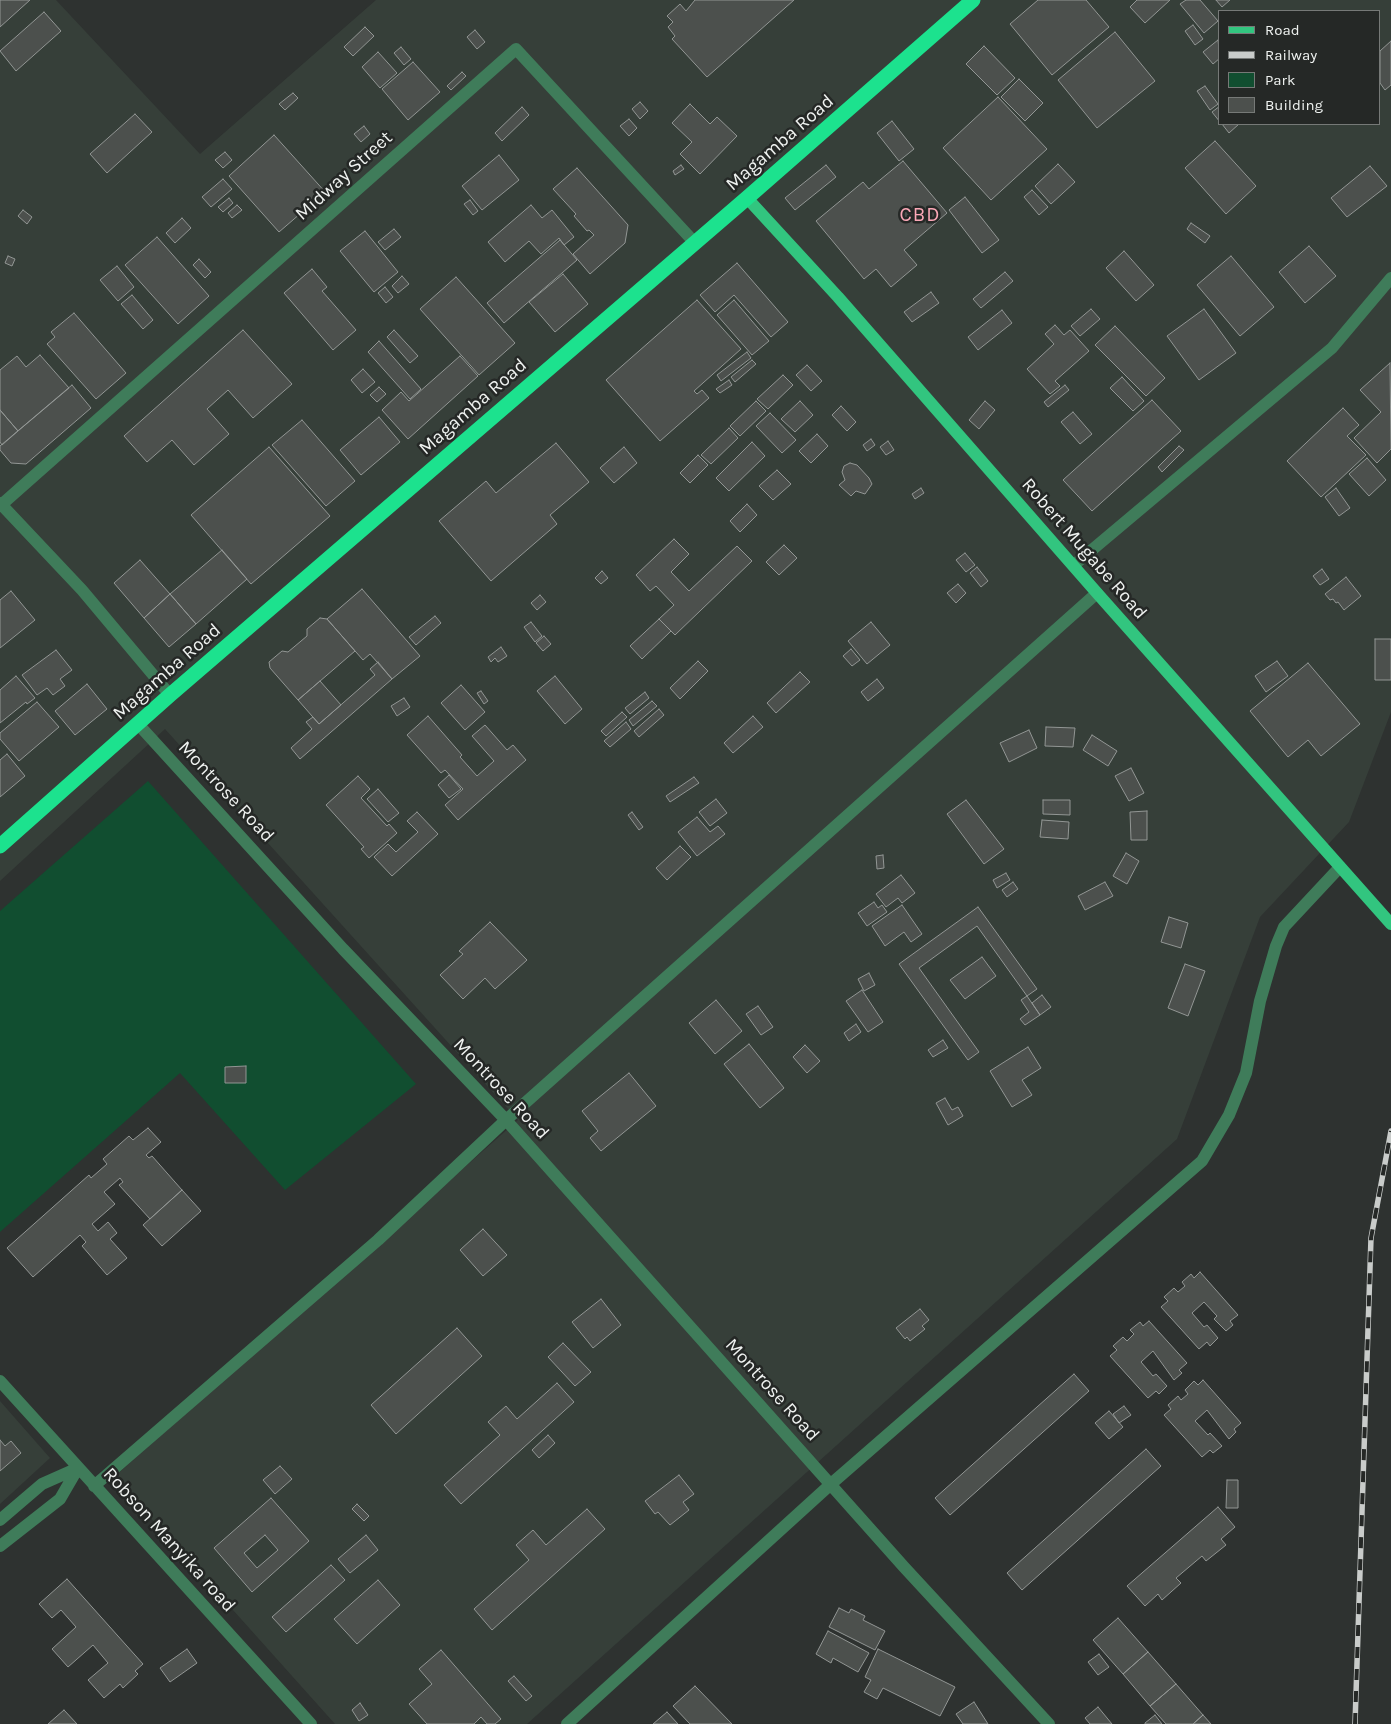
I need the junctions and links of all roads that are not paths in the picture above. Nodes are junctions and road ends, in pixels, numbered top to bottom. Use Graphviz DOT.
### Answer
graph roads {
  1 [pos="973,0"];
  2 [pos="747,198"];
  3 [pos="695,243"];
  4 [pos="1391,278"];
  5 [pos="0,504"];
  6 [pos="1074,565"];
  7 [pos="1097,593"];
  8 [pos="170,695"];
  9 [pos="138,724"];
  10 [pos="0,846"];
  11 [pos="1340,867"];
  12 [pos="1391,924"];
  13 [pos="506,1120"];
  14 [pos="0,1381"];
  15 [pos="78,1468"];
  16 [pos="831,1484"];
  17 [pos="94,1486"];
  18 [pos="0,1520"];
  19 [pos="0,1546"];
  20 [pos="310,1724"];
  21 [pos="567,1724"];
  22 [pos="1049,1724"];
  1 -- 2 [label="highway, Magamba Road"];
  2 -- 3 [label="highway, Magamba Road"];
  2 -- 6 [label="main road, Robert Mugabe Road"];
  3 -- 5 [label="street, Midway Street"];
  3 -- 8 [label="highway, Magamba Road"];
  4 -- 6 [label="street"];
  5 -- 8 [label="street"];
  6 -- 7 [label="main road, Robert Mugabe Road"];
  7 -- 11 [label="main road, Robert Mugabe Road"];
  7 -- 13 [label="street"];
  8 -- 9 [label="highway, Magamba Road"];
  9 -- 10 [label="highway, Magamba Road"];
  9 -- 13 [label="street, Montrose Road"];
  11 -- 12 [label="main road, Robert Mugabe Road"];
  11 -- 16 [label="street"];
  13 -- 16 [label="street, Montrose Road"];
  13 -- 17 [label="street"];
  14 -- 15 [label="street, Robson Manyika road"];
  15 -- 17 [label="street, Robson Manyika road"];
  15 -- 18 [label="street"];
  15 -- 19 [label="street"];
  16 -- 21 [label="street"];
  16 -- 22 [label="street, Montrose Road"];
  17 -- 20 [label="street, Robson Manyika road"];
}
